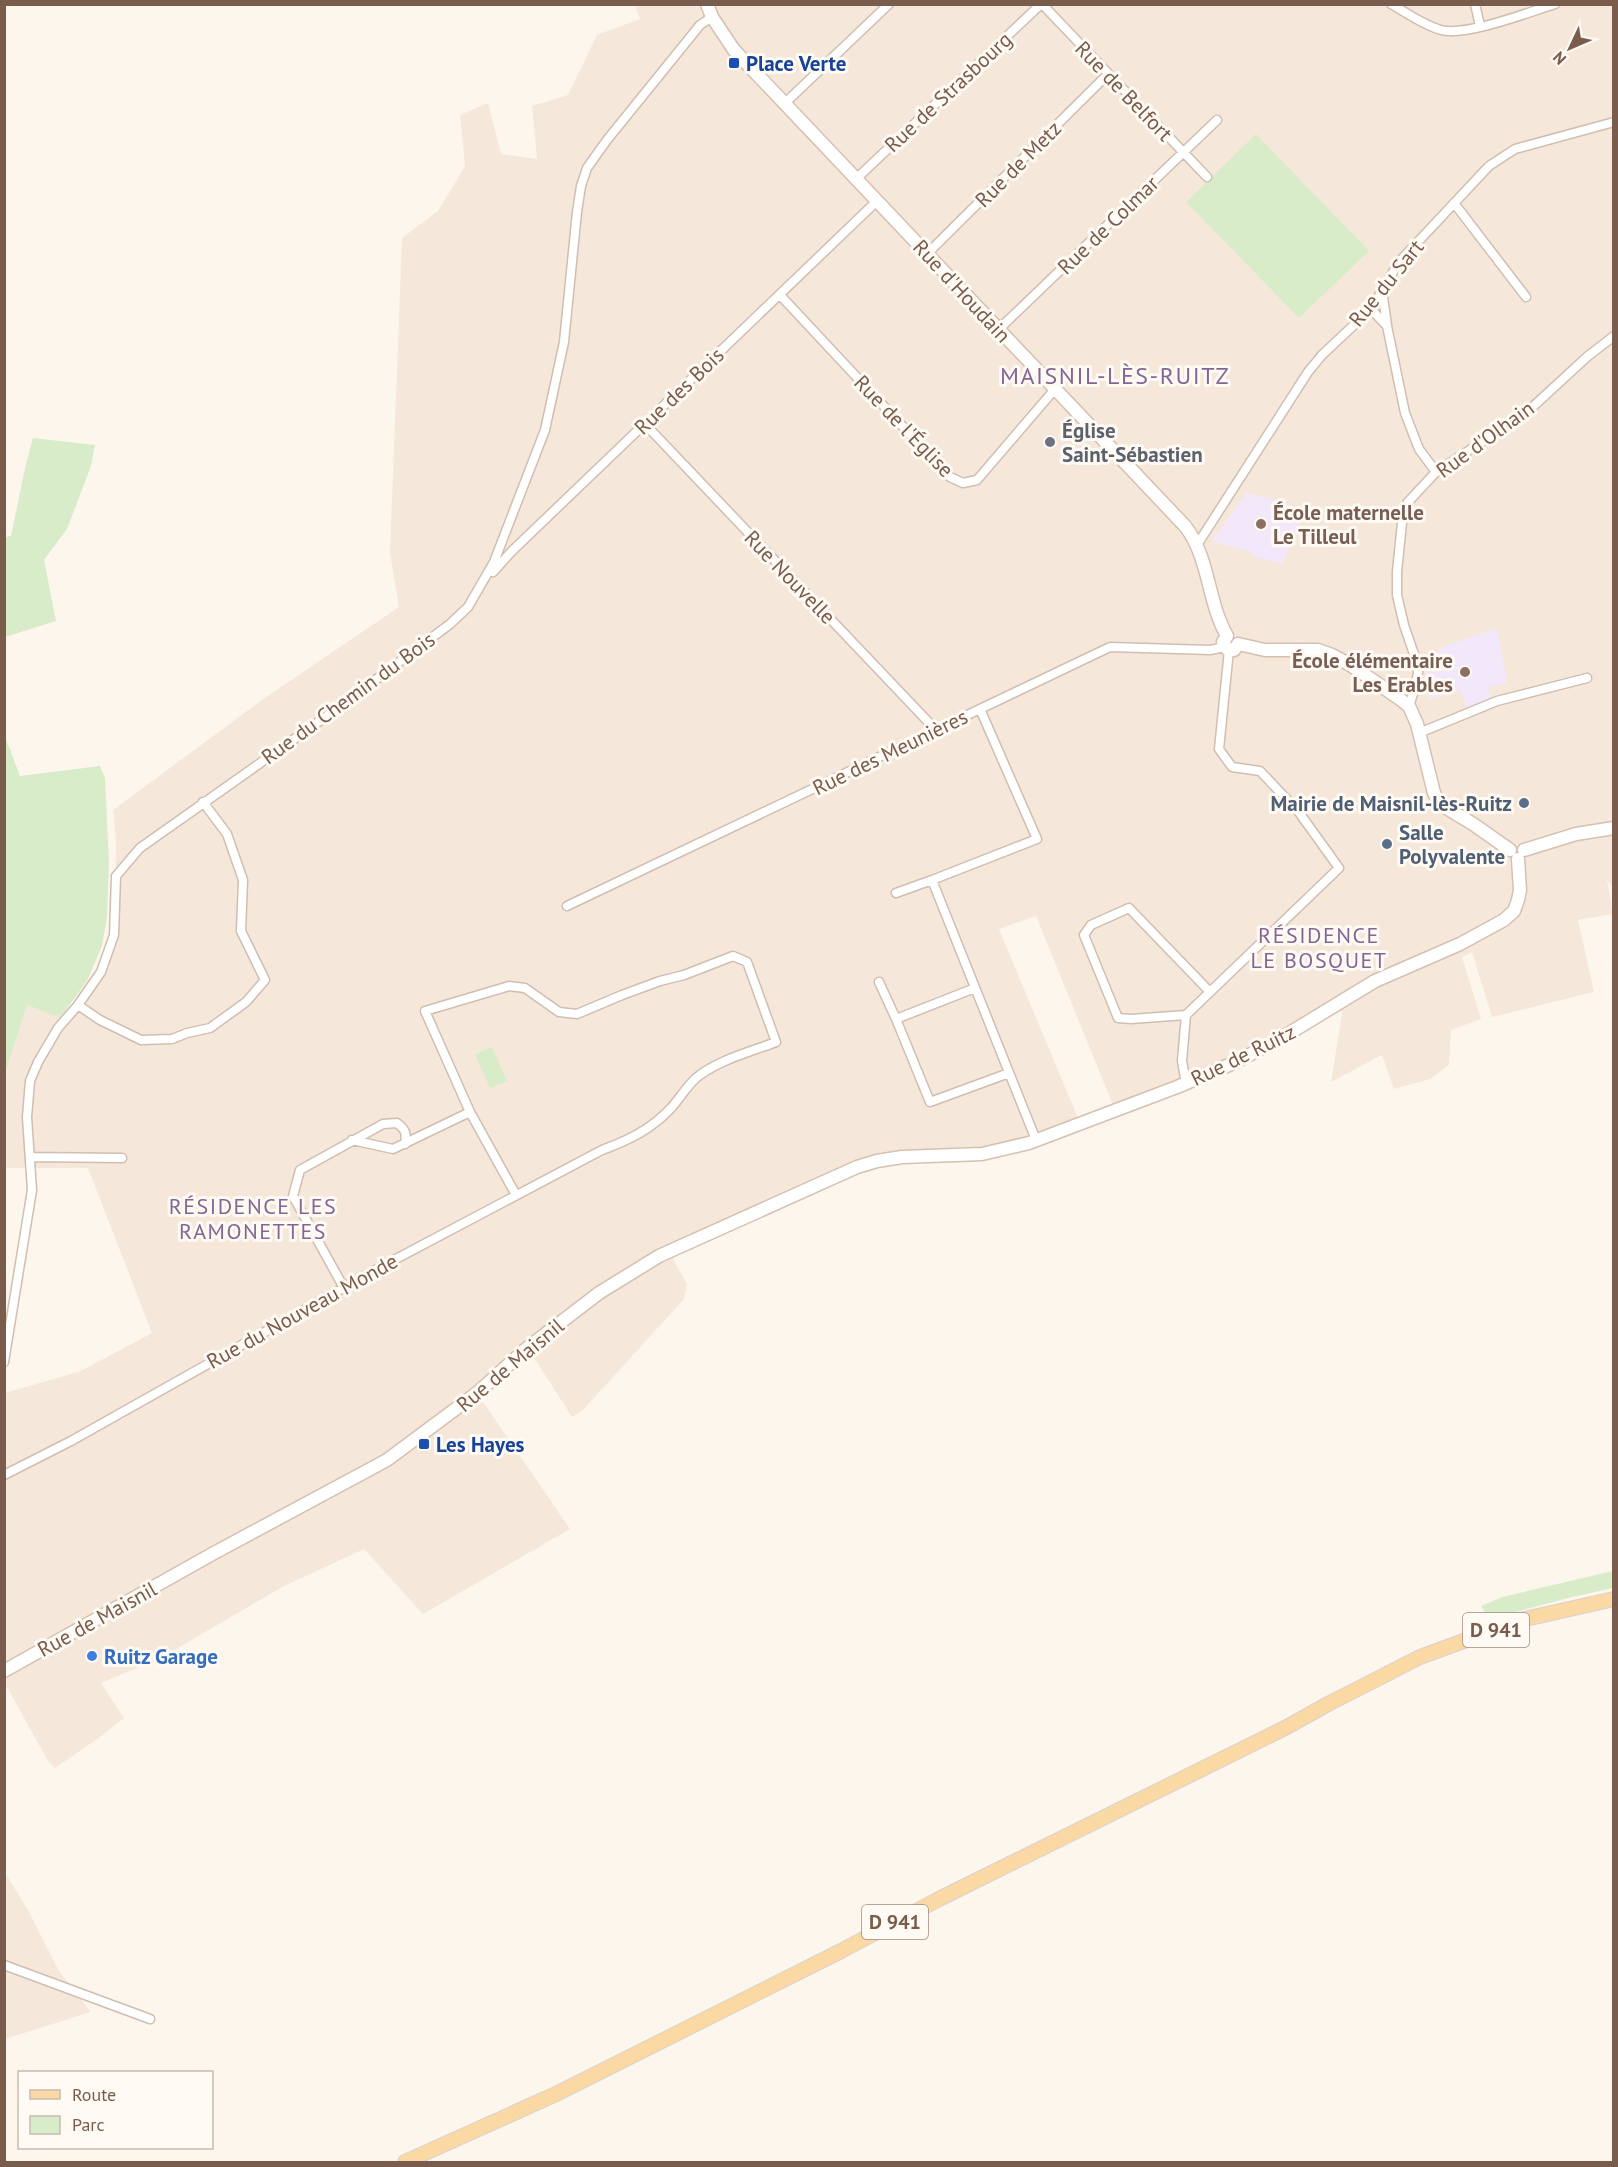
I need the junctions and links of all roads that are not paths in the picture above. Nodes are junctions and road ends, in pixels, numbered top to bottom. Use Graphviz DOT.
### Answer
graph roads {
  1 [pos="707,4"];
  2 [pos="889,4"];
  3 [pos="1041,4"];
  4 [pos="1390,4"];
  5 [pos="1475,4"];
  6 [pos="1555,4"];
  7 [pos="712,17"];
  8 [pos="1480,26"];
  9 [pos="1108,74"];
  10 [pos="784,104"];
  11 [pos="1217,120"];
  12 [pos="1614,122"];
  13 [pos="1183,152"];
  14 [pos="1207,177"];
  15 [pos="856,179"];
  16 [pos="877,201"];
  17 [pos="1455,203"];
  18 [pos="927,254"];
  19 [pos="1382,290"];
  20 [pos="780,295"];
  21 [pos="1526,297"];
  22 [pos="1371,309"];
  23 [pos="1387,326"];
  24 [pos="999,329"];
  25 [pos="1614,336"];
  26 [pos="1055,389"];
  27 [pos="645,424"];
  28 [pos="1436,472"];
  29 [pos="1197,545"];
  30 [pos="484,583"];
  31 [pos="1230,644"];
  32 [pos="1587,678"];
  33 [pos="1408,706"];
  34 [pos="980,709"];
  35 [pos="934,729"];
  36 [pos="1419,733"];
  37 [pos="203,802"];
  38 [pos="1614,828"];
  39 [pos="1517,853"];
  40 [pos="932,880"];
  41 [pos="896,893"];
  42 [pos="567,906"];
  43 [pos="879,982"];
  44 [pos="975,988"];
  45 [pos="1210,992"];
  46 [pos="78,1005"];
  47 [pos="1186,1015"];
  48 [pos="896,1019"];
  49 [pos="1009,1073"];
  50 [pos="1186,1083"];
  51 [pos="470,1112"];
  52 [pos="352,1140"];
  53 [pos="1036,1140"];
  54 [pos="405,1144"];
  55 [pos="30,1157"];
  56 [pos="902,1157"];
  57 [pos="122,1158"];
  58 [pos="516,1195"];
  59 [pos="344,1288"];
  60 [pos="4,1362"];
  61 [pos="4,1475"];
  62 [pos="1614,1599"];
  63 [pos="4,1671"];
  64 [pos="4,1965"];
  65 [pos="150,2019"];
  66 [pos="405,2163"];
  1 -- 7 [label="street, Rue d'Houdain"];
  2 -- 10 [label="street"];
  3 -- 9 [label="street, Rue de Belfort"];
  3 -- 15 [label="street, Rue de Strasbourg"];
  4 -- 8 [label="street"];
  5 -- 8 [label="street"];
  6 -- 8 [label="street"];
  7 -- 10 [label="street, Rue d'Houdain"];
  7 -- 30 [label="street, Rue du Chemin du Bois"];
  9 -- 13 [label="street, Rue de Belfort"];
  9 -- 18 [label="street, Rue de Metz"];
  10 -- 15 [label="street, Rue d'Houdain"];
  11 -- 13 [label="street, Rue de Colmar"];
  12 -- 17 [label="street, Rue du Sart"];
  13 -- 14 [label="street, Rue de Belfort"];
  13 -- 24 [label="street, Rue de Colmar"];
  15 -- 16 [label="street, Rue d'Houdain"];
  16 -- 18 [label="street, Rue d'Houdain"];
  16 -- 20 [label="street, Rue des Bois"];
  17 -- 19 [label="street, Rue du Sart"];
  17 -- 21 [label="street"];
  18 -- 24 [label="street, Rue d'Houdain"];
  19 -- 22 [label="street, Rue du Sart"];
  19 -- 23 [label="street"];
  20 -- 26 [label="street, Rue de l'Église"];
  20 -- 27 [label="street, Rue des Bois"];
  22 -- 23 [label="street"];
  22 -- 29 [label="street, Rue du Sart"];
  23 -- 28 [label="street"];
  24 -- 26 [label="street, Rue d'Houdain"];
  25 -- 28 [label="street, Rue d'Olhain"];
  26 -- 29 [label="street, Rue d'Houdain"];
  27 -- 30 [label="street, Rue des Bois"];
  27 -- 35 [label="street, Rue Nouvelle"];
  28 -- 33 [label="street, Rue d'Olhain"];
  29 -- 31 [label="street, Rue d'Houdain"];
  30 -- 37 [label="street, Rue du Chemin du Bois"];
  31 -- 33 [label="street"];
  31 -- 34 [label="street, Rue des Meunières"];
  31 -- 45 [label="street"];
  32 -- 36 [label="street"];
  33 -- 36 [label="street"];
  34 -- 35 [label="street, Rue des Meunières"];
  34 -- 40 [label="street"];
  35 -- 42 [label="street, Rue des Meunières"];
  36 -- 39 [label="street"];
  37 -- 46 [label="street, Rue du Chemin du Bois"];
  37 -- 46 [label="street"];
  38 -- 39 [label="street"];
  39 -- 50 [label="street, Rue de Ruitz"];
  40 -- 41 [label="street"];
  40 -- 44 [label="street"];
  43 -- 48 [label="street"];
  44 -- 48 [label="street"];
  44 -- 49 [label="street"];
  45 -- 47 [label="street"];
  45 -- 47 [label="street"];
  46 -- 55 [label="street, Rue du Chemin du Bois"];
  47 -- 50 [label="street"];
  48 -- 49 [label="street"];
  49 -- 53 [label="street"];
  50 -- 53 [label="street, Rue de Ruitz"];
  51 -- 54 [label="street"];
  51 -- 58 [label="street"];
  51 -- 58 [label="street, Rue du Nouveau Monde"];
  52 -- 54 [label="street"];
  52 -- 54 [label="street"];
  52 -- 59 [label="street"];
  53 -- 56 [label="street, Rue de Ruitz"];
  55 -- 57 [label="street"];
  55 -- 60 [label="street, Rue du Chemin du Bois"];
  56 -- 63 [label="street, Rue de Maisnil"];
  58 -- 59 [label="street, Rue du Nouveau Monde"];
  59 -- 61 [label="street, Rue du Nouveau Monde"];
  62 -- 66 [label="main road, D 941"];
  64 -- 65 [label="street"];
}
